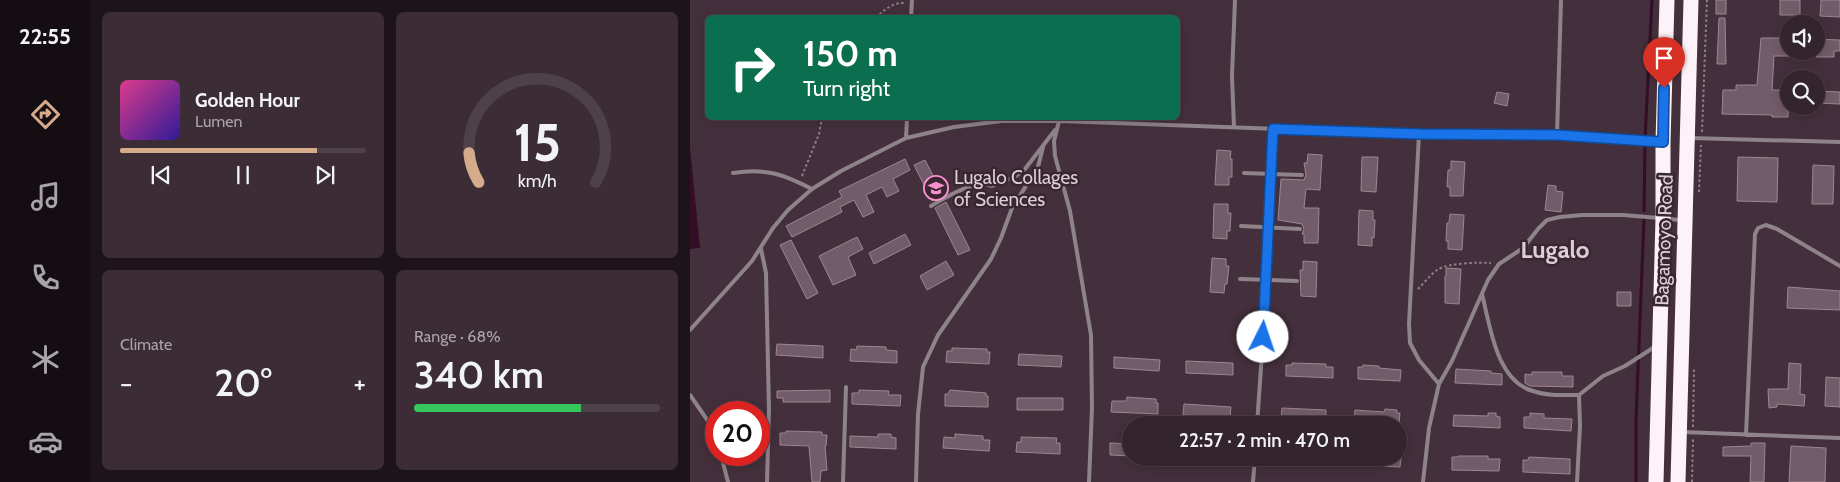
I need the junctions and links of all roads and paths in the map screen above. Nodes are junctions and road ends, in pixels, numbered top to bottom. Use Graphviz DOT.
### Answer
graph roads {
  1 [pos="1236,0"];
  2 [pos="1561,0"];
  3 [pos="1667,0"];
  4 [pos="1691,0"];
  5 [pos="1707,0"];
  6 [pos="912,2"];
  7 [pos="879,15"];
  8 [pos="911,15"];
  9 [pos="822,120"];
  10 [pos="907,120"];
  11 [pos="1059,121"];
  12 [pos="1234,127"];
  13 [pos="1056,128"];
  14 [pos="1273,129"];
  15 [pos="1419,134"];
  16 [pos="1557,135"];
  17 [pos="906,138"];
  18 [pos="1695,138"];
  19 [pos="1663,142"];
  20 [pos="1840,142"];
  21 [pos="1043,148"];
  22 [pos="1244,172"];
  23 [pos="733,173"];
  24 [pos="1271,173"];
  25 [pos="1302,175"];
  26 [pos="800,182"];
  27 [pos="812,189"];
  28 [pos="931,206"];
  29 [pos="1663,218"];
  30 [pos="1685,220"];
  31 [pos="1241,226"];
  32 [pos="1269,228"];
  33 [pos="1300,229"];
  34 [pos="762,249"];
  35 [pos="1499,264"];
  36 [pos="1840,266"];
  37 [pos="1240,278"];
  38 [pos="1267,280"];
  39 [pos="1297,281"];
  40 [pos="1482,294"];
  41 [pos="1411,296"];
  42 [pos="690,330"];
  43 [pos="1661,344"];
  44 [pos="1439,384"];
  45 [pos="846,387"];
  46 [pos="690,395"];
  47 [pos="1579,396"];
  48 [pos="1258,416"];
  49 [pos="705,417"];
  50 [pos="1686,432"];
  51 [pos="1746,435"];
  52 [pos="1840,438"];
  53 [pos="724,466"];
  54 [pos="1255,466"];
  55 [pos="728,482"];
  56 [pos="767,482"];
  57 [pos="843,482"];
  58 [pos="916,482"];
  59 [pos="1089,482"];
  60 [pos="1254,482"];
  61 [pos="1423,482"];
  62 [pos="1576,482"];
  63 [pos="1656,482"];
  64 [pos="1678,482"];
  65 [pos="1692,482"];
  1 -- 12 [label="lane"];
  2 -- 16 [label="lane"];
  3 -- 19 [label="highway, Bagamoyo Road"];
  4 -- 18 [label="highway, Bagamoyo Road"];
  5 -- 18 [label="path"];
  6 -- 7 [label="path"];
  6 -- 8 [label="lane"];
  9 -- 26 [label="path"];
  10 -- 17 [label="lane"];
  11 -- 12 [label="lane"];
  11 -- 13 [label="lane"];
  11 -- 17 [label="lane"];
  12 -- 14 [label="lane"];
  13 -- 21 [label="lane"];
  13 -- 59 [label="lane"];
  14 -- 15 [label="lane"];
  14 -- 24 [label="lane"];
  15 -- 16 [label="lane"];
  15 -- 41 [label="lane"];
  16 -- 19 [label="lane"];
  17 -- 27 [label="lane"];
  18 -- 20 [label="lane"];
  18 -- 30 [label="highway, Bagamoyo Road"];
  19 -- 29 [label="highway, Bagamoyo Road"];
  21 -- 28 [label="lane"];
  21 -- 58 [label="lane"];
  22 -- 24 [label="lane"];
  23 -- 26 [label="lane"];
  24 -- 25 [label="lane"];
  24 -- 32 [label="lane"];
  26 -- 27 [label="lane"];
  27 -- 34 [label="lane"];
  29 -- 30 [label="lane"];
  29 -- 35 [label="lane"];
  29 -- 43 [label="highway, Bagamoyo Road"];
  30 -- 50 [label="highway, Bagamoyo Road"];
  31 -- 32 [label="lane"];
  32 -- 33 [label="lane"];
  32 -- 38 [label="lane"];
  34 -- 42 [label="lane"];
  34 -- 56 [label="lane"];
  35 -- 40 [label="lane"];
  35 -- 41 [label="path"];
  36 -- 51 [label="lane"];
  37 -- 38 [label="lane"];
  38 -- 39 [label="lane"];
  38 -- 48 [label="lane"];
  40 -- 44 [label="lane"];
  40 -- 47 [label="lane"];
  41 -- 44 [label="lane"];
  43 -- 47 [label="lane"];
  43 -- 63 [label="highway, Bagamoyo Road"];
  44 -- 61 [label="lane"];
  45 -- 57 [label="lane"];
  46 -- 49 [label="lane"];
  47 -- 62 [label="lane"];
  50 -- 51 [label="lane"];
  50 -- 64 [label="highway, Bagamoyo Road"];
  50 -- 65 [label="path"];
  51 -- 52 [label="lane"];
  53 -- 55 [label="lane"];
  54 -- 60 [label="lane"];
}
